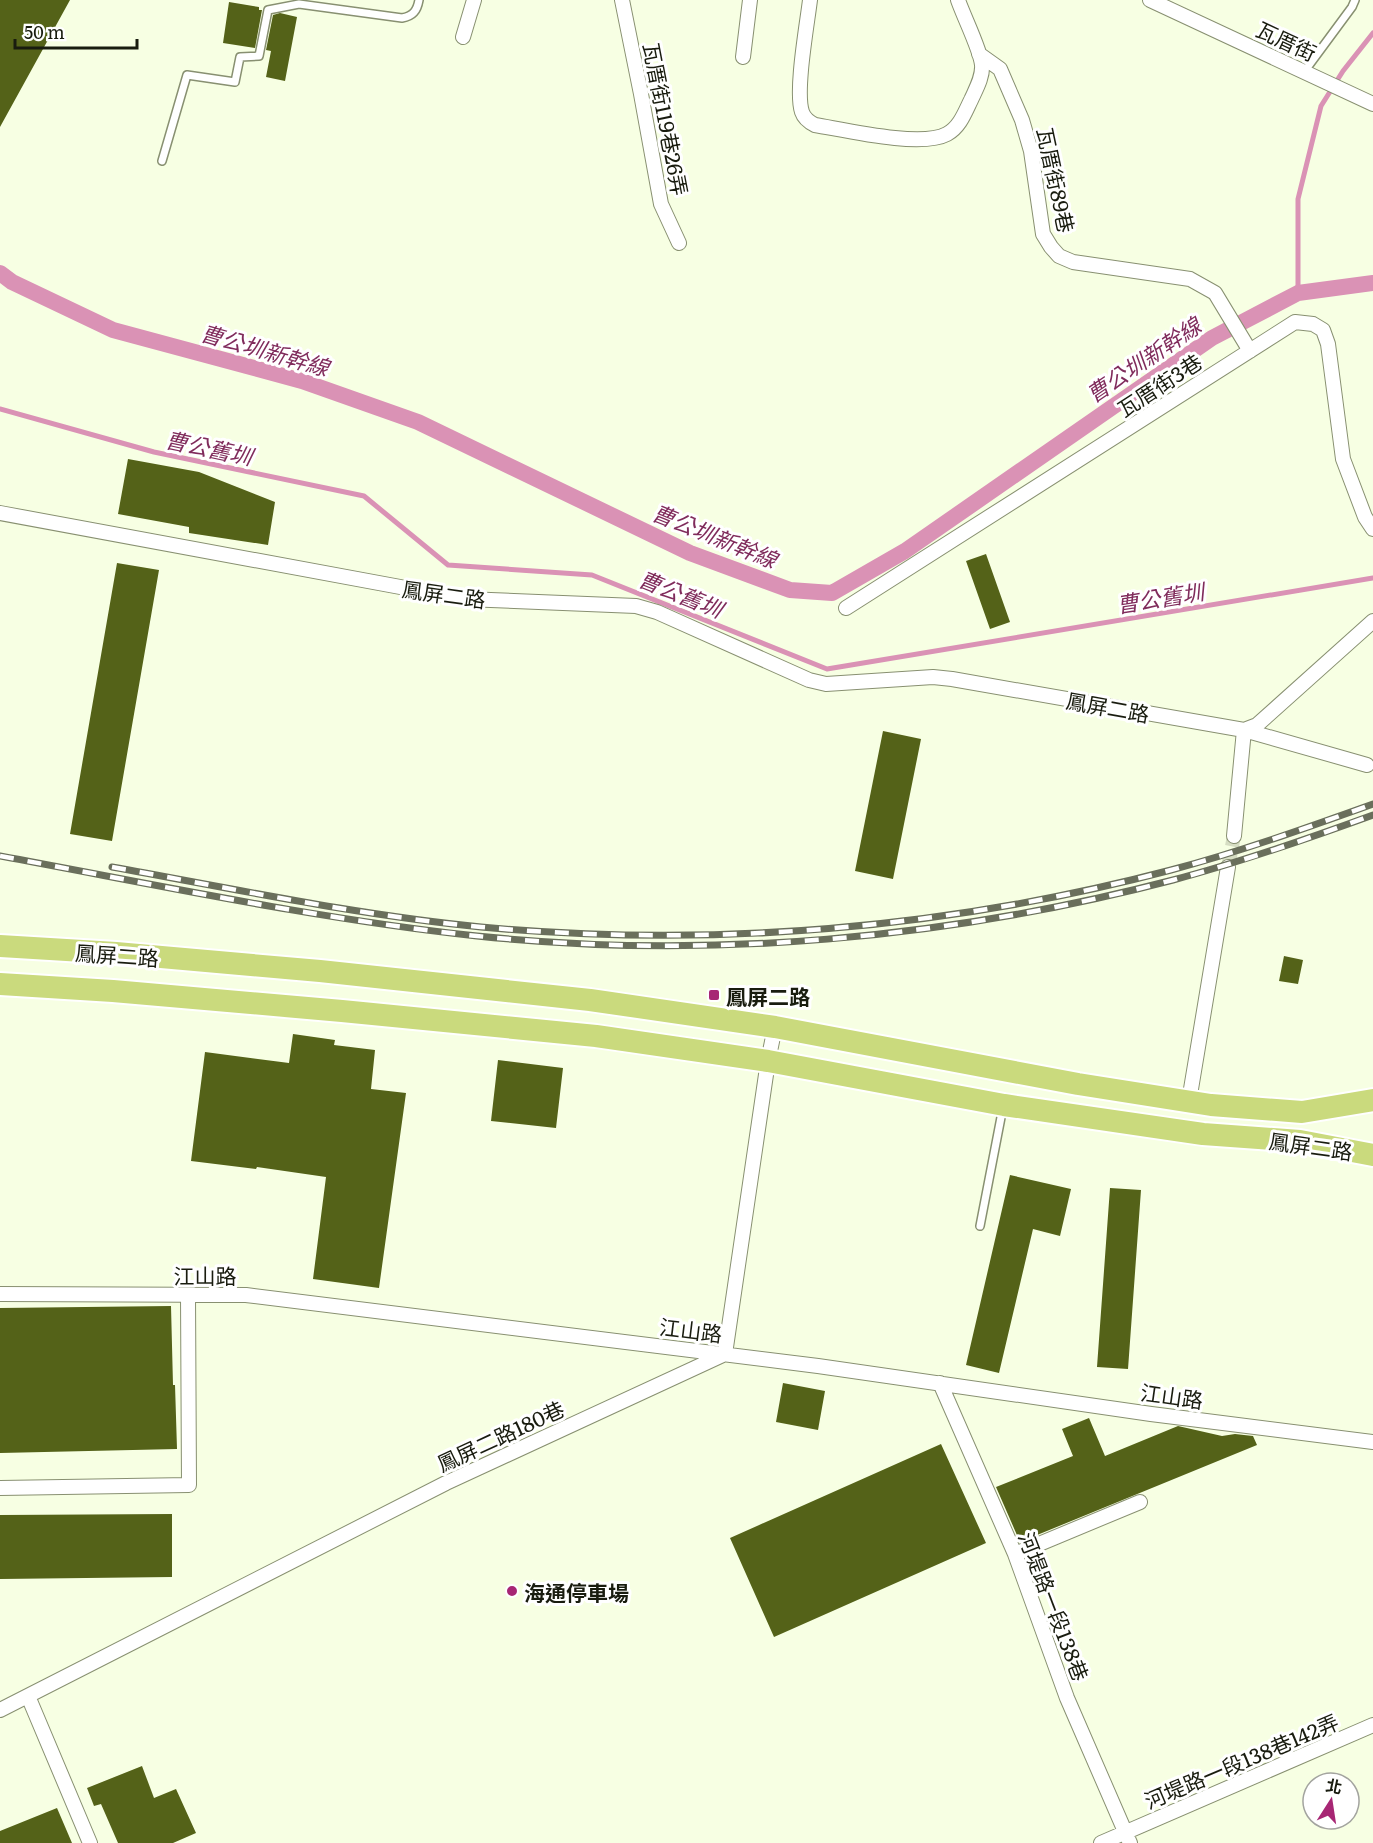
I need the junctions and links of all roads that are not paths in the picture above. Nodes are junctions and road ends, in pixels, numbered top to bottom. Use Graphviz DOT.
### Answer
graph roads {
  1 [pos="419,0"];
  2 [pos="474,0"];
  3 [pos="622,0"];
  4 [pos="750,0"];
  5 [pos="810,0"];
  6 [pos="958,0"];
  7 [pos="1355,0"];
  8 [pos="1158,2"];
  9 [pos="463,37"];
  10 [pos="979,54"];
  11 [pos="743,57"];
  12 [pos="1304,72"];
  13 [pos="1373,104"];
  14 [pos="162,161"];
  15 [pos="679,243"];
  16 [pos="1248,346"];
  17 [pos="0,513"];
  18 [pos="1373,528"];
  19 [pos="846,608"];
  20 [pos="1373,621"];
  21 [pos="1244,730"];
  22 [pos="1367,765"];
  23 [pos="1234,836"];
  24 [pos="1228,867"];
  25 [pos="0,946"];
  26 [pos="308,970"];
  27 [pos="0,984"];
  28 [pos="302,1007"];
  29 [pos="775,1027"];
  30 [pos="768,1061"];
  31 [pos="1373,1100"];
  32 [pos="1190,1101"];
  33 [pos="1004,1105"];
  34 [pos="1302,1112"];
  35 [pos="1373,1113"];
  36 [pos="1300,1141"];
  37 [pos="1373,1141"];
  38 [pos="1373,1155"];
  39 [pos="980,1226"];
  40 [pos="0,1294"];
  41 [pos="188,1295"];
  42 [pos="724,1354"];
  43 [pos="940,1383"];
  44 [pos="1373,1442"];
  45 [pos="0,1488"];
  46 [pos="1140,1503"];
  47 [pos="1015,1554"];
  48 [pos="28,1696"];
  49 [pos="0,1710"];
  50 [pos="1373,1725"];
  51 [pos="1128,1838"];
  52 [pos="90,1843"];
  53 [pos="1101,1843"];
  1 -- 14 [label="lane"];
  2 -- 9 [label="street"];
  3 -- 15 [label="street, 瓦厝街119巷26弄"];
  4 -- 11 [label="street"];
  5 -- 10 [label="street, 瓦厝街89巷"];
  6 -- 10 [label="street, 瓦厝街89巷"];
  7 -- 12 [label="lane"];
  8 -- 12 [label="street, 瓦厝街"];
  10 -- 16 [label="street, 瓦厝街89巷"];
  12 -- 13 [label="street, 瓦厝街"];
  16 -- 18 [label="street, 瓦厝街3巷"];
  16 -- 19 [label="street, 瓦厝街3巷"];
  17 -- 21 [label="street, 鳳屏二路"];
  20 -- 21 [label="street"];
  21 -- 22 [label="street, 鳳屏二路"];
  21 -- 23 [label="street"];
  24 -- 32 [label="street"];
  25 -- 26 [label="main road, 鳳屏二路"];
  26 -- 28 [label="main road"];
  26 -- 29 [label="main road, 鳳屏二路"];
  27 -- 28 [label="main road, 鳳屏二路"];
  28 -- 30 [label="main road, 鳳屏二路"];
  29 -- 30 [label="street"];
  29 -- 32 [label="main road, 鳳屏二路"];
  30 -- 33 [label="main road, 鳳屏二路"];
  30 -- 42 [label="street"];
  31 -- 34 [label="main road, 鳳屏二路"];
  32 -- 34 [label="main road, 鳳屏二路"];
  33 -- 36 [label="main road, 鳳屏二路"];
  33 -- 39 [label="lane"];
  34 -- 35 [label="main road"];
  36 -- 37 [label="main road"];
  36 -- 38 [label="main road, 鳳屏二路"];
  40 -- 41 [label="street, 江山路"];
  41 -- 42 [label="street, 江山路"];
  41 -- 45 [label="street"];
  42 -- 43 [label="street, 江山路"];
  42 -- 48 [label="street, 鳳屏二路180巷"];
  43 -- 44 [label="street, 江山路"];
  43 -- 47 [label="street, 河堤路一段138巷"];
  46 -- 47 [label="street"];
  47 -- 51 [label="street, 河堤路一段138巷"];
  48 -- 49 [label="street, 鳳屏二路180巷"];
  48 -- 52 [label="street"];
  50 -- 51 [label="street, 河堤路一段138巷142弄"];
  51 -- 53 [label="street, 河堤路一段138巷142弄"];
}
